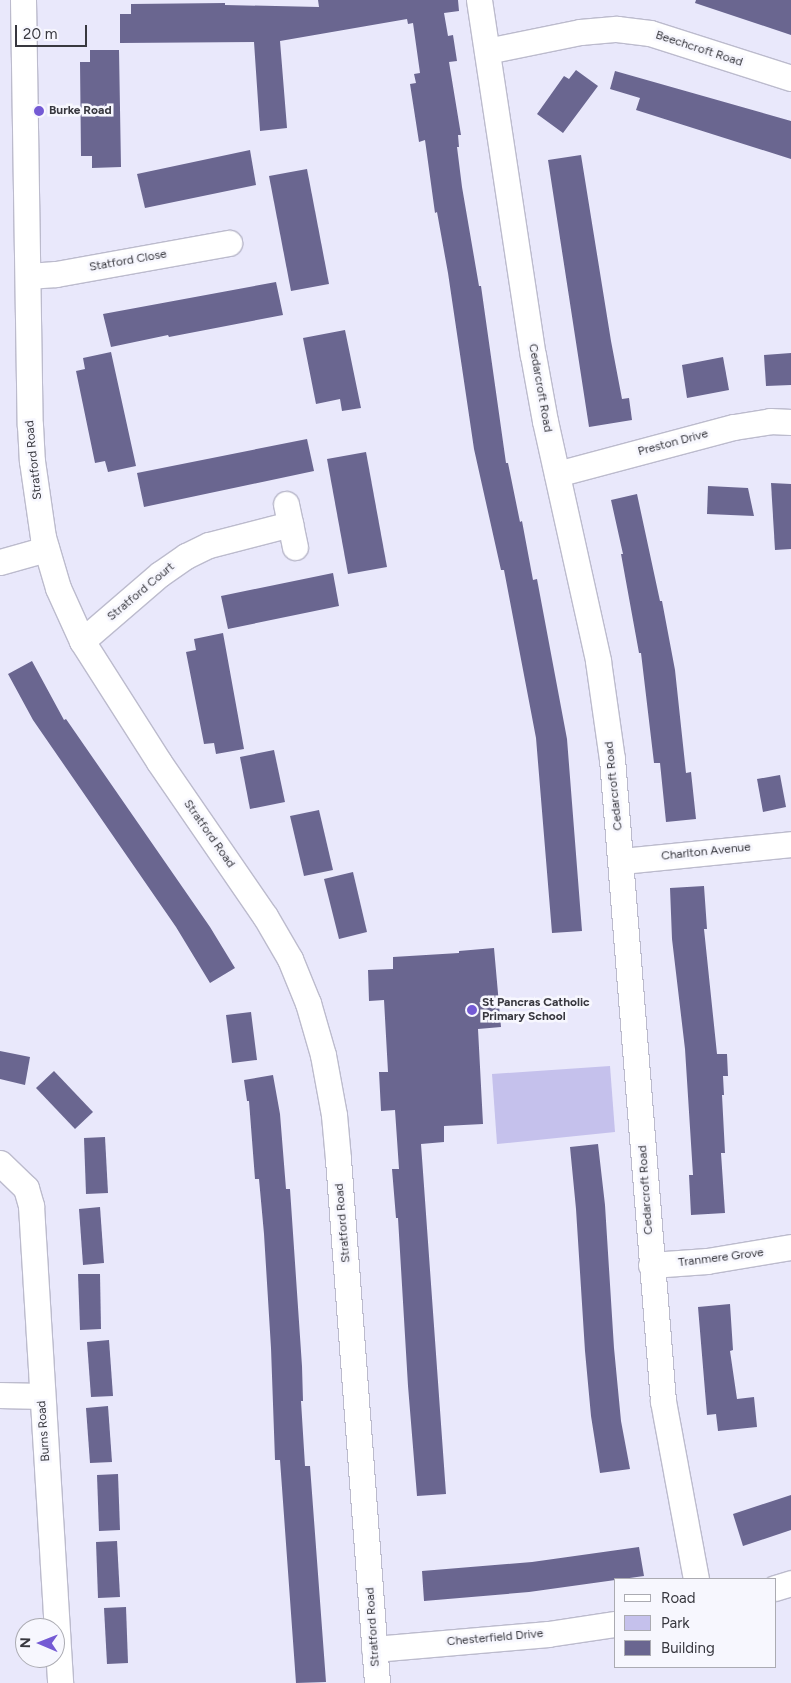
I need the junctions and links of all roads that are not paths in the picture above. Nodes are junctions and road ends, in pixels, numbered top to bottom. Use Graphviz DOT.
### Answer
graph roads {
  1 [pos="23,0"];
  2 [pos="479,0"];
  3 [pos="487,51"];
  4 [pos="791,78"];
  5 [pos="229,243"];
  6 [pos="28,276"];
  7 [pos="791,422"];
  8 [pos="557,474"];
  9 [pos="290,525"];
  10 [pos="46,549"];
  11 [pos="0,562"];
  12 [pos="82,641"];
  13 [pos="791,844"];
  14 [pos="622,861"];
  15 [pos="0,1163"];
  16 [pos="791,1247"];
  17 [pos="651,1266"];
  18 [pos="0,1395"];
  19 [pos="42,1396"];
  20 [pos="696,1578"];
  21 [pos="791,1583"];
  22 [pos="776,1588"];
  23 [pos="614,1624"];
  24 [pos="374,1649"];
  25 [pos="60,1683"];
  26 [pos="377,1683"];
  1 -- 6 [label="street, Stratford Road"];
  2 -- 3 [label="street, Cedarcroft Road"];
  3 -- 4 [label="street, Beechcroft Road"];
  3 -- 8 [label="street, Cedarcroft Road"];
  5 -- 6 [label="street, Statford Close"];
  6 -- 10 [label="street, Stratford Road"];
  7 -- 8 [label="street, Preston Drive"];
  8 -- 14 [label="street, Cedarcroft Road"];
  9 -- 12 [label="street, Stratford Court"];
  10 -- 11 [label="street"];
  10 -- 12 [label="street, Stratford Road"];
  12 -- 24 [label="street, Stratford Road"];
  13 -- 14 [label="street, Charlton Avenue"];
  14 -- 17 [label="street, Cedarcroft Road"];
  15 -- 19 [label="street, Burns Road"];
  16 -- 17 [label="street, Tranmere Grove"];
  17 -- 20 [label="street, Cedarcroft Road"];
  18 -- 19 [label="street"];
  19 -- 25 [label="street, Burns Road"];
  21 -- 22 [label="street"];
  23 -- 24 [label="street, Chesterfield Drive"];
  24 -- 26 [label="street, Stratford Road"];
}
